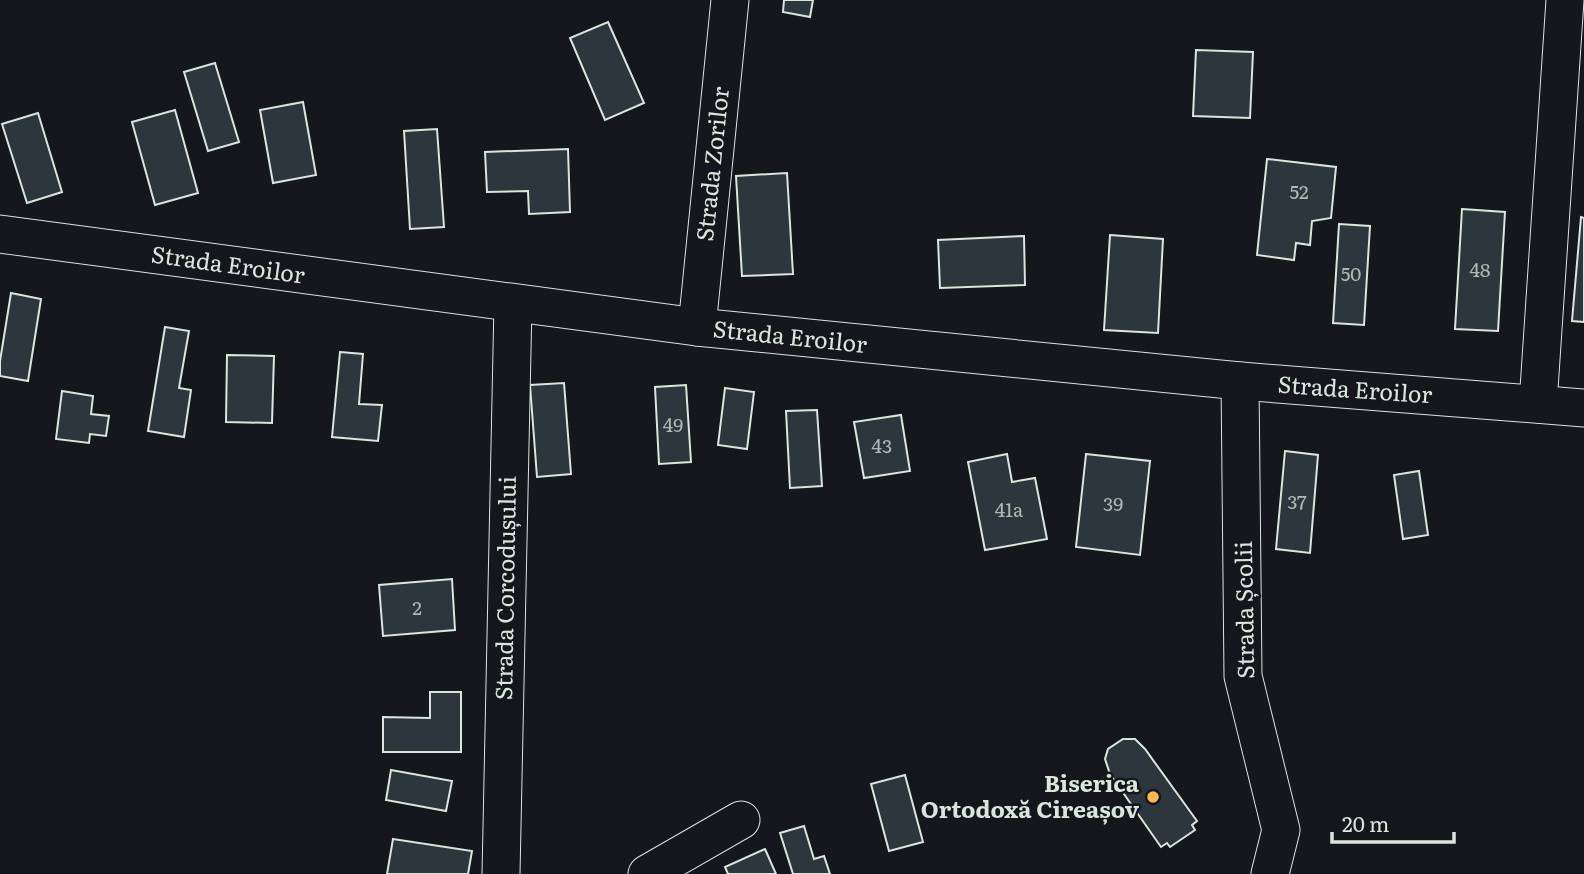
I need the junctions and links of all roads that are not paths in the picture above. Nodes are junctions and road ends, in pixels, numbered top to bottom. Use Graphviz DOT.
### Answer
graph roads {
  1 [pos="730,0"];
  2 [pos="1565,0"];
  3 [pos="0,234"];
  4 [pos="513,303"];
  5 [pos="697,327"];
  6 [pos="1240,381"];
  7 [pos="1538,404"];
  8 [pos="1584,408"];
  9 [pos="741,820"];
  10 [pos="501,874"];
  11 [pos="647,874"];
  12 [pos="1270,874"];
  1 -- 5 [label="street, Strada Zorilor"];
  2 -- 7 [label="street"];
  3 -- 4 [label="street, Strada Eroilor"];
  4 -- 5 [label="street, Strada Eroilor"];
  4 -- 10 [label="street, Strada Corcodușului"];
  5 -- 6 [label="street, Strada Eroilor"];
  6 -- 7 [label="street, Strada Eroilor"];
  6 -- 12 [label="street, Strada Școlii"];
  7 -- 8 [label="street, Strada Eroilor"];
  9 -- 11 [label="street"];
}
